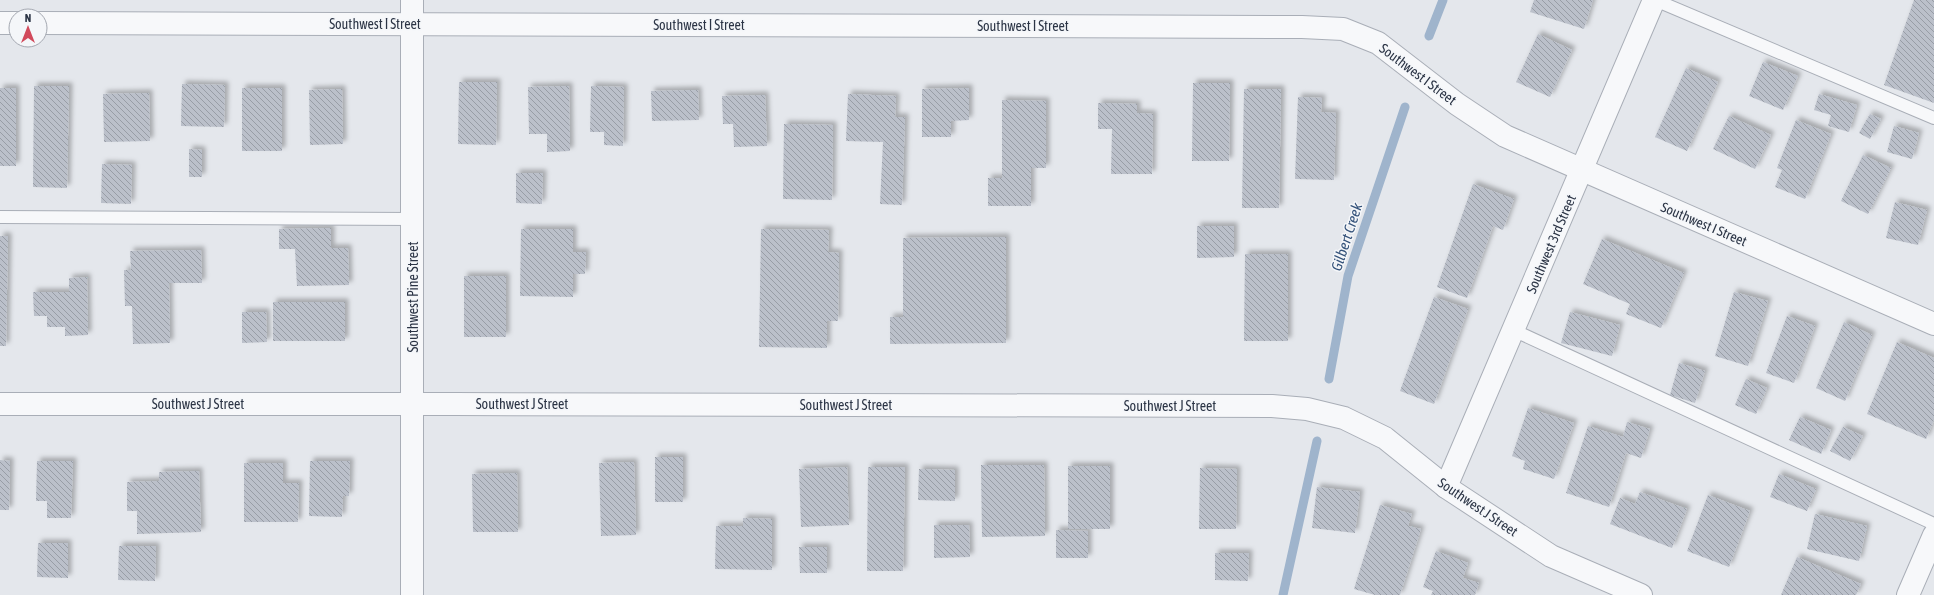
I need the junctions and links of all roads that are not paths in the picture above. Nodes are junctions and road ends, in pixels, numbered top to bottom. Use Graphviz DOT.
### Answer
graph roads {
  1 [pos="412,0"];
  2 [pos="1654,0"];
  3 [pos="48,23"];
  4 [pos="412,24"];
  5 [pos="1934,118"];
  6 [pos="1582,171"];
  7 [pos="0,217"];
  8 [pos="413,219"];
  9 [pos="1934,324"];
  10 [pos="1513,330"];
  11 [pos="0,404"];
  12 [pos="413,404"];
  13 [pos="1446,487"];
  14 [pos="1934,524"];
  15 [pos="1934,535"];
  16 [pos="412,595"];
  17 [pos="1641,595"];
  18 [pos="1908,595"];
  1 -- 4 [label="street, Southwest Pine Street"];
  2 -- 5 [label="lane"];
  2 -- 6 [label="street, Southwest 3rd Street"];
  3 -- 4 [label="street, Southwest I Street"];
  4 -- 6 [label="street, Southwest I Street"];
  4 -- 8 [label="street, Southwest Pine Street"];
  6 -- 9 [label="street, Southwest I Street"];
  6 -- 10 [label="street, Southwest 3rd Street"];
  7 -- 8 [label="lane"];
  8 -- 12 [label="street, Southwest Pine Street"];
  10 -- 13 [label="street, Southwest 3rd Street"];
  10 -- 14 [label="lane"];
  11 -- 12 [label="street, Southwest J Street"];
  12 -- 13 [label="street, Southwest J Street"];
  12 -- 16 [label="street, Southwest Pine Street"];
  13 -- 17 [label="street, Southwest J Street"];
  15 -- 18 [label="street"];
}
